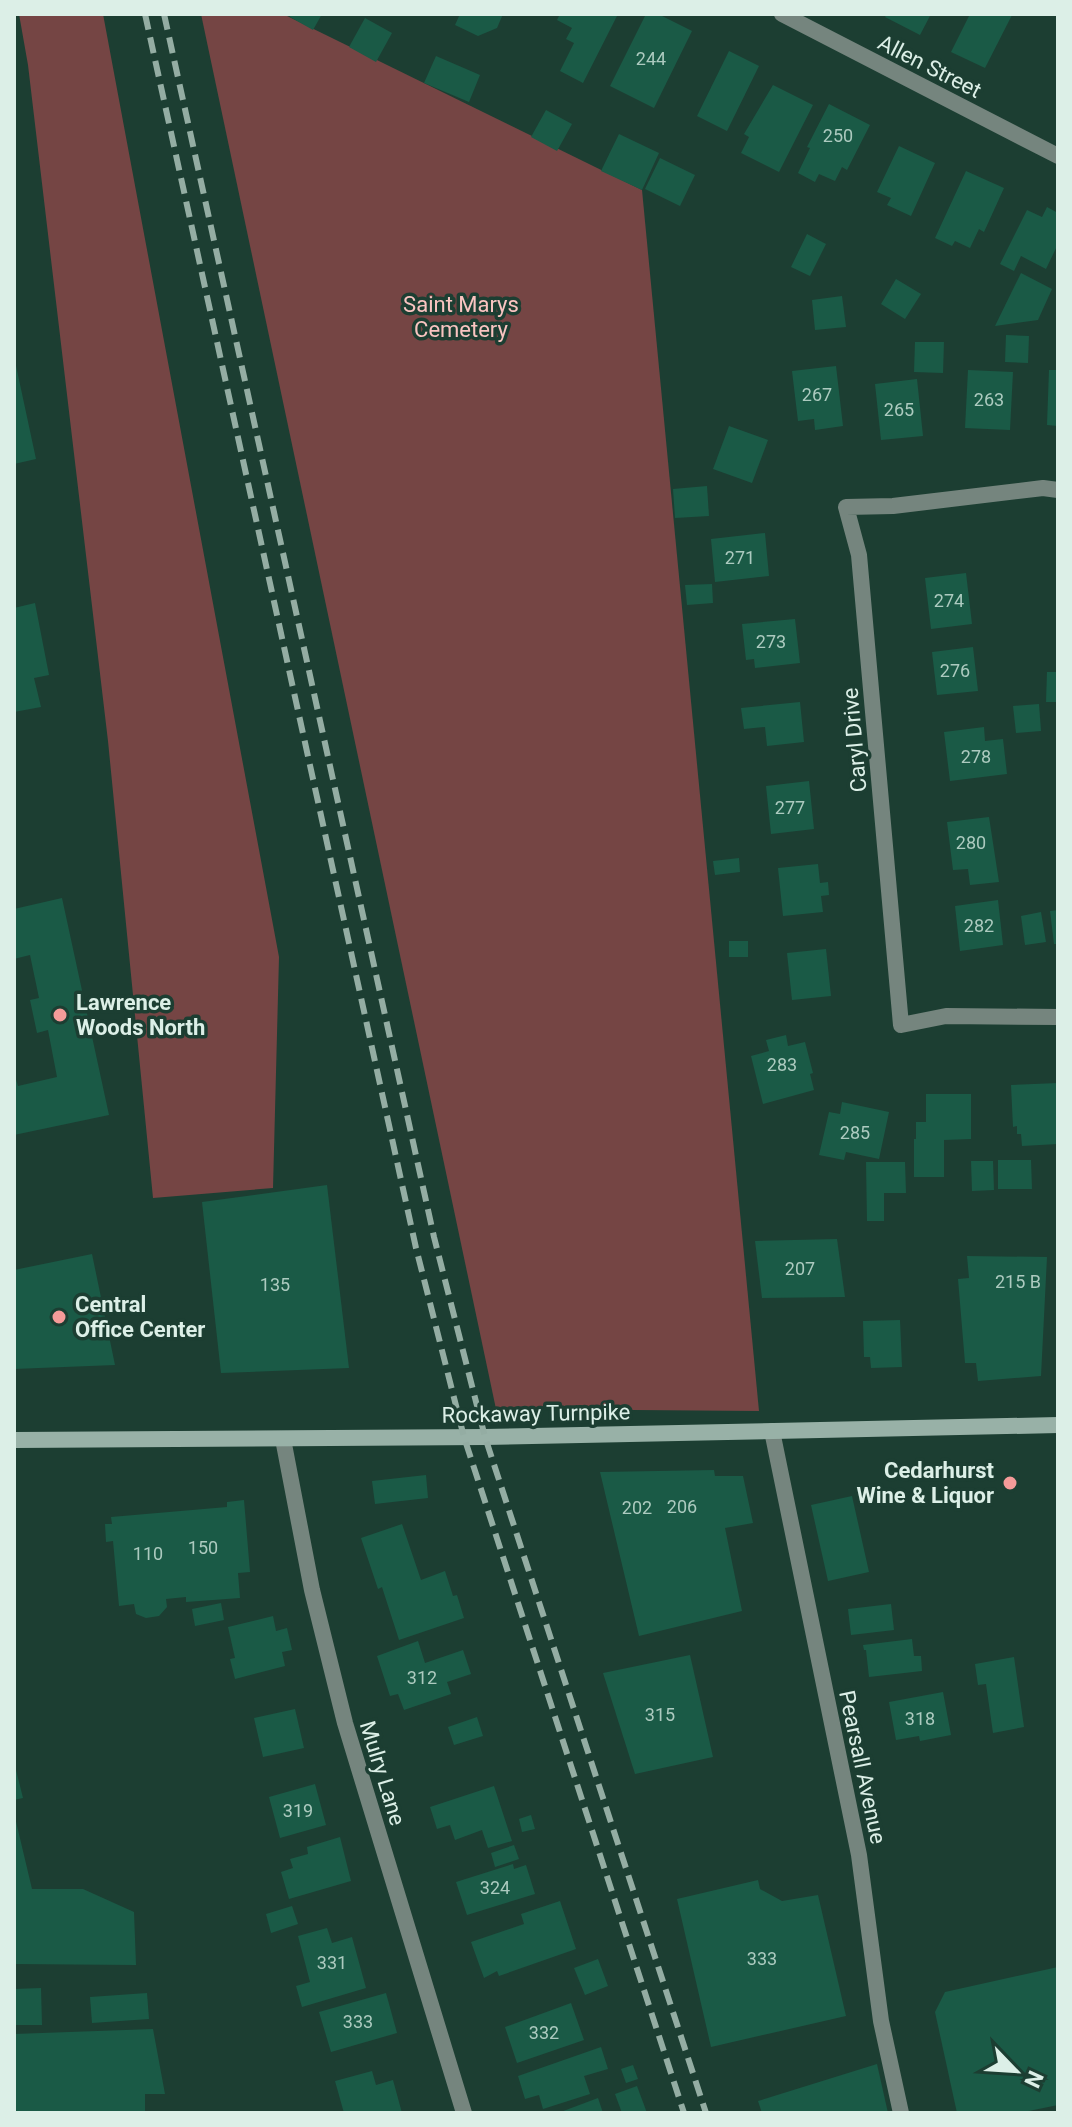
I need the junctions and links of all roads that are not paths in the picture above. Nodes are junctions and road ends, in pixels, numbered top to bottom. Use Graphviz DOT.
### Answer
graph roads {
  1 [pos="782,14"];
  2 [pos="1058,156"];
  3 [pos="1058,490"];
  4 [pos="1058,1017"];
  5 [pos="1058,1425"];
  6 [pos="772,1431"];
  7 [pos="283,1439"];
  8 [pos="14,1440"];
  9 [pos="464,2113"];
  10 [pos="901,2113"];
  1 -- 2 [label="street, Allen Street"];
  3 -- 4 [label="street, Caryl Drive"];
  5 -- 6 [label="main road, Rockaway Turnpike"];
  6 -- 7 [label="main road, Rockaway Turnpike"];
  6 -- 10 [label="street, Pearsall Avenue"];
  7 -- 8 [label="main road, Rockaway Turnpike"];
  7 -- 9 [label="street, Mulry Lane"];
}
